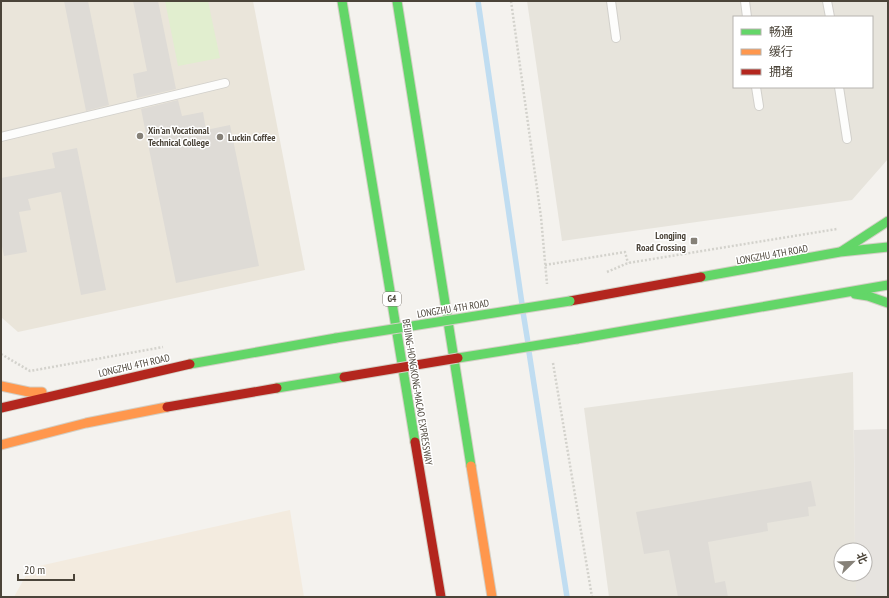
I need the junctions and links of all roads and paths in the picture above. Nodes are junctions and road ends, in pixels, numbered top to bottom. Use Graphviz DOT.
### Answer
graph roads {
  1 [pos="342,1"];
  2 [pos="397,1"];
  3 [pos="611,1"];
  4 [pos="745,1"];
  5 [pos="828,1"];
  6 [pos="747,16"];
  7 [pos="830,16"];
  8 [pos="616,38"];
  9 [pos="226,83"];
  10 [pos="756,88"];
  11 [pos="839,88"];
  12 [pos="759,106"];
  13 [pos="1,137"];
  14 [pos="846,139"];
  15 [pos="888,221"];
  16 [pos="841,228"];
  17 [pos="888,247"];
  18 [pos="840,252"];
  19 [pos="628,263"];
  20 [pos="545,265"];
  21 [pos="601,275"];
  22 [pos="888,285"];
  23 [pos="836,294"];
  24 [pos="888,303"];
  25 [pos="164,347"];
  26 [pos="1,354"];
  27 [pos="1,386"];
  28 [pos="71,391"];
  29 [pos="1,408"];
  30 [pos="1,445"];
  31 [pos="441,597"];
  32 [pos="492,597"];
  1 -- 31 [label="main road, BEIJING-HONGKONG-MACAO EXPRESSWAY / G4"];
  2 -- 32 [label="main road"];
  3 -- 8 [label="lane"];
  4 -- 6 [label="lane"];
  5 -- 7 [label="lane"];
  9 -- 13 [label="lane"];
  10 -- 12 [label="lane"];
  11 -- 14 [label="lane"];
  15 -- 18 [label="main road"];
  16 -- 19 [label="path"];
  17 -- 18 [label="main road, LONGZHU 4TH ROAD"];
  18 -- 28 [label="main road, LONGZHU 4TH ROAD, bridge"];
  19 -- 20 [label="path"];
  19 -- 21 [label="path"];
  22 -- 23 [label="main road"];
  23 -- 24 [label="main road"];
  23 -- 30 [label="main road, bridge"];
  25 -- 26 [label="path"];
  27 -- 28 [label="main road"];
  28 -- 29 [label="main road, LONGZHU 4TH ROAD"];
}
